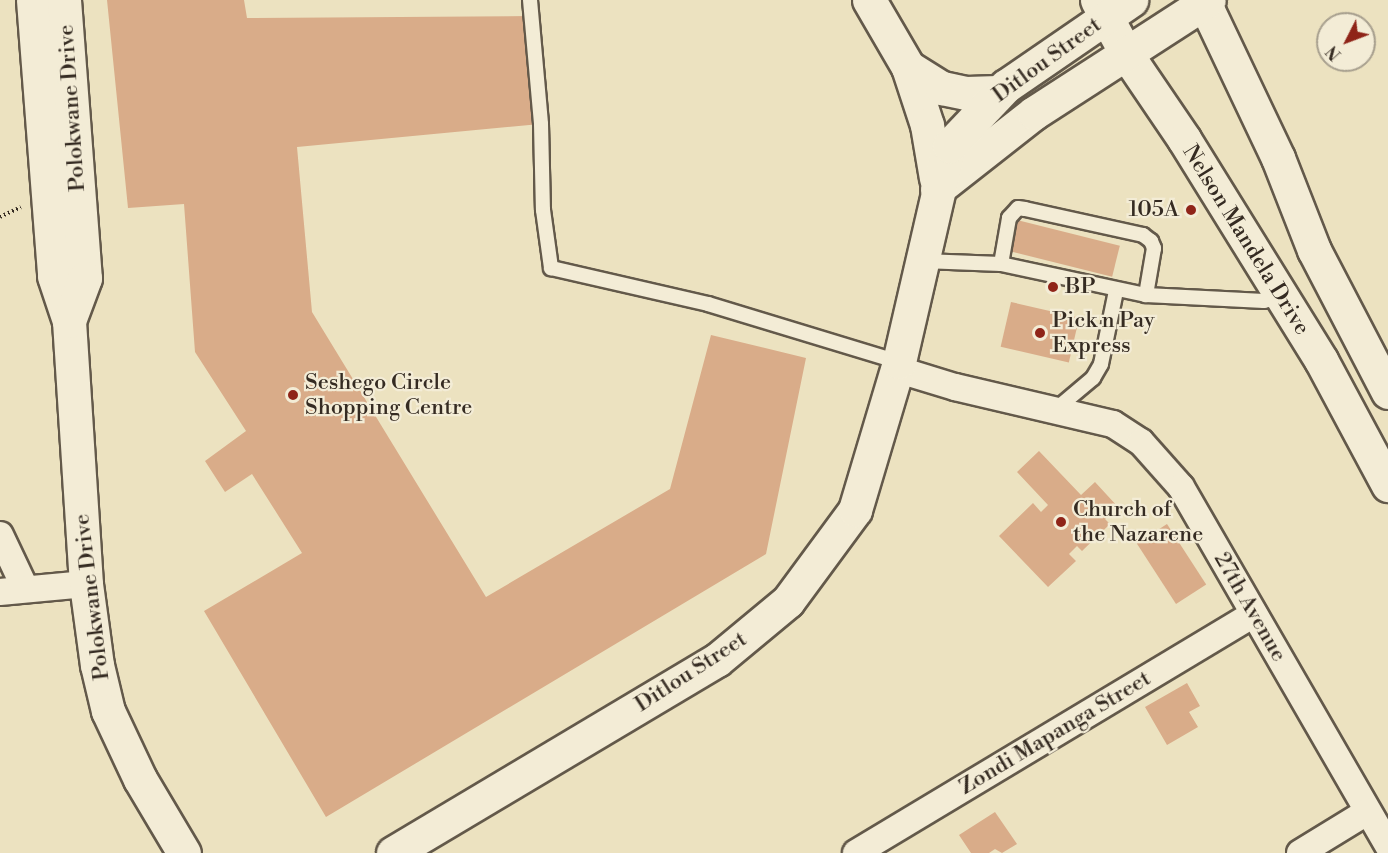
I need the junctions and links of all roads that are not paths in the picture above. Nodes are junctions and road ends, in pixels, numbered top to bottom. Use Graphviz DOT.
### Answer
graph roads {
  1 [pos="33,0"];
  2 [pos="64,0"];
  3 [pos="530,0"];
  4 [pos="869,0"];
  5 [pos="1205,1"];
  6 [pos="1112,5"];
  7 [pos="1127,55"];
  8 [pos="908,67"];
  9 [pos="998,93"];
  10 [pos="938,189"];
  11 [pos="921,261"];
  12 [pos="1001,264"];
  13 [pos="1116,291"];
  14 [pos="1146,295"];
  15 [pos="1281,297"];
  16 [pos="69,321"];
  17 [pos="898,365"];
  18 [pos="1388,392"];
  19 [pos="1055,410"];
  20 [pos="1388,485"];
  21 [pos="0,535"];
  22 [pos="86,584"];
  23 [pos="25,588"];
  24 [pos="0,592"];
  25 [pos="1254,614"];
  26 [pos="1367,812"];
  27 [pos="1388,845"];
  28 [pos="184,853"];
  29 [pos="393,853"];
  30 [pos="856,853"];
  31 [pos="1300,853"];
  1 -- 16 [label="street, Polokwane Drive"];
  2 -- 16 [label="street, Polokwane Drive"];
  3 -- 17 [label="lane"];
  4 -- 8 [label="street"];
  5 -- 7 [label="street, Ditlou Street"];
  5 -- 18 [label="street"];
  6 -- 7 [label="street, Nelson Mandela Drive"];
  6 -- 9 [label="street, Ditlou Street"];
  7 -- 10 [label="street, Ditlou Street"];
  7 -- 15 [label="street, Nelson Mandela Drive"];
  8 -- 9 [label="street"];
  8 -- 10 [label="street"];
  9 -- 10 [label="street, Ditlou Street"];
  10 -- 11 [label="street, Ditlou Street"];
  11 -- 12 [label="lane"];
  11 -- 17 [label="street, Ditlou Street"];
  12 -- 13 [label="lane"];
  12 -- 14 [label="lane"];
  13 -- 14 [label="lane"];
  13 -- 19 [label="lane"];
  14 -- 15 [label="lane"];
  15 -- 20 [label="street, Nelson Mandela Drive"];
  16 -- 22 [label="street, Polokwane Drive"];
  17 -- 19 [label="street, 27th Avenue"];
  17 -- 29 [label="street, Ditlou Street"];
  19 -- 25 [label="street, 27th Avenue"];
  21 -- 23 [label="street"];
  22 -- 23 [label="street"];
  22 -- 28 [label="street, Polokwane Drive"];
  23 -- 24 [label="street"];
  25 -- 26 [label="street, 27th Avenue"];
  25 -- 30 [label="street, Zondi Mapanga Street"];
  26 -- 27 [label="street, 27th Avenue"];
  26 -- 31 [label="street"];
}
